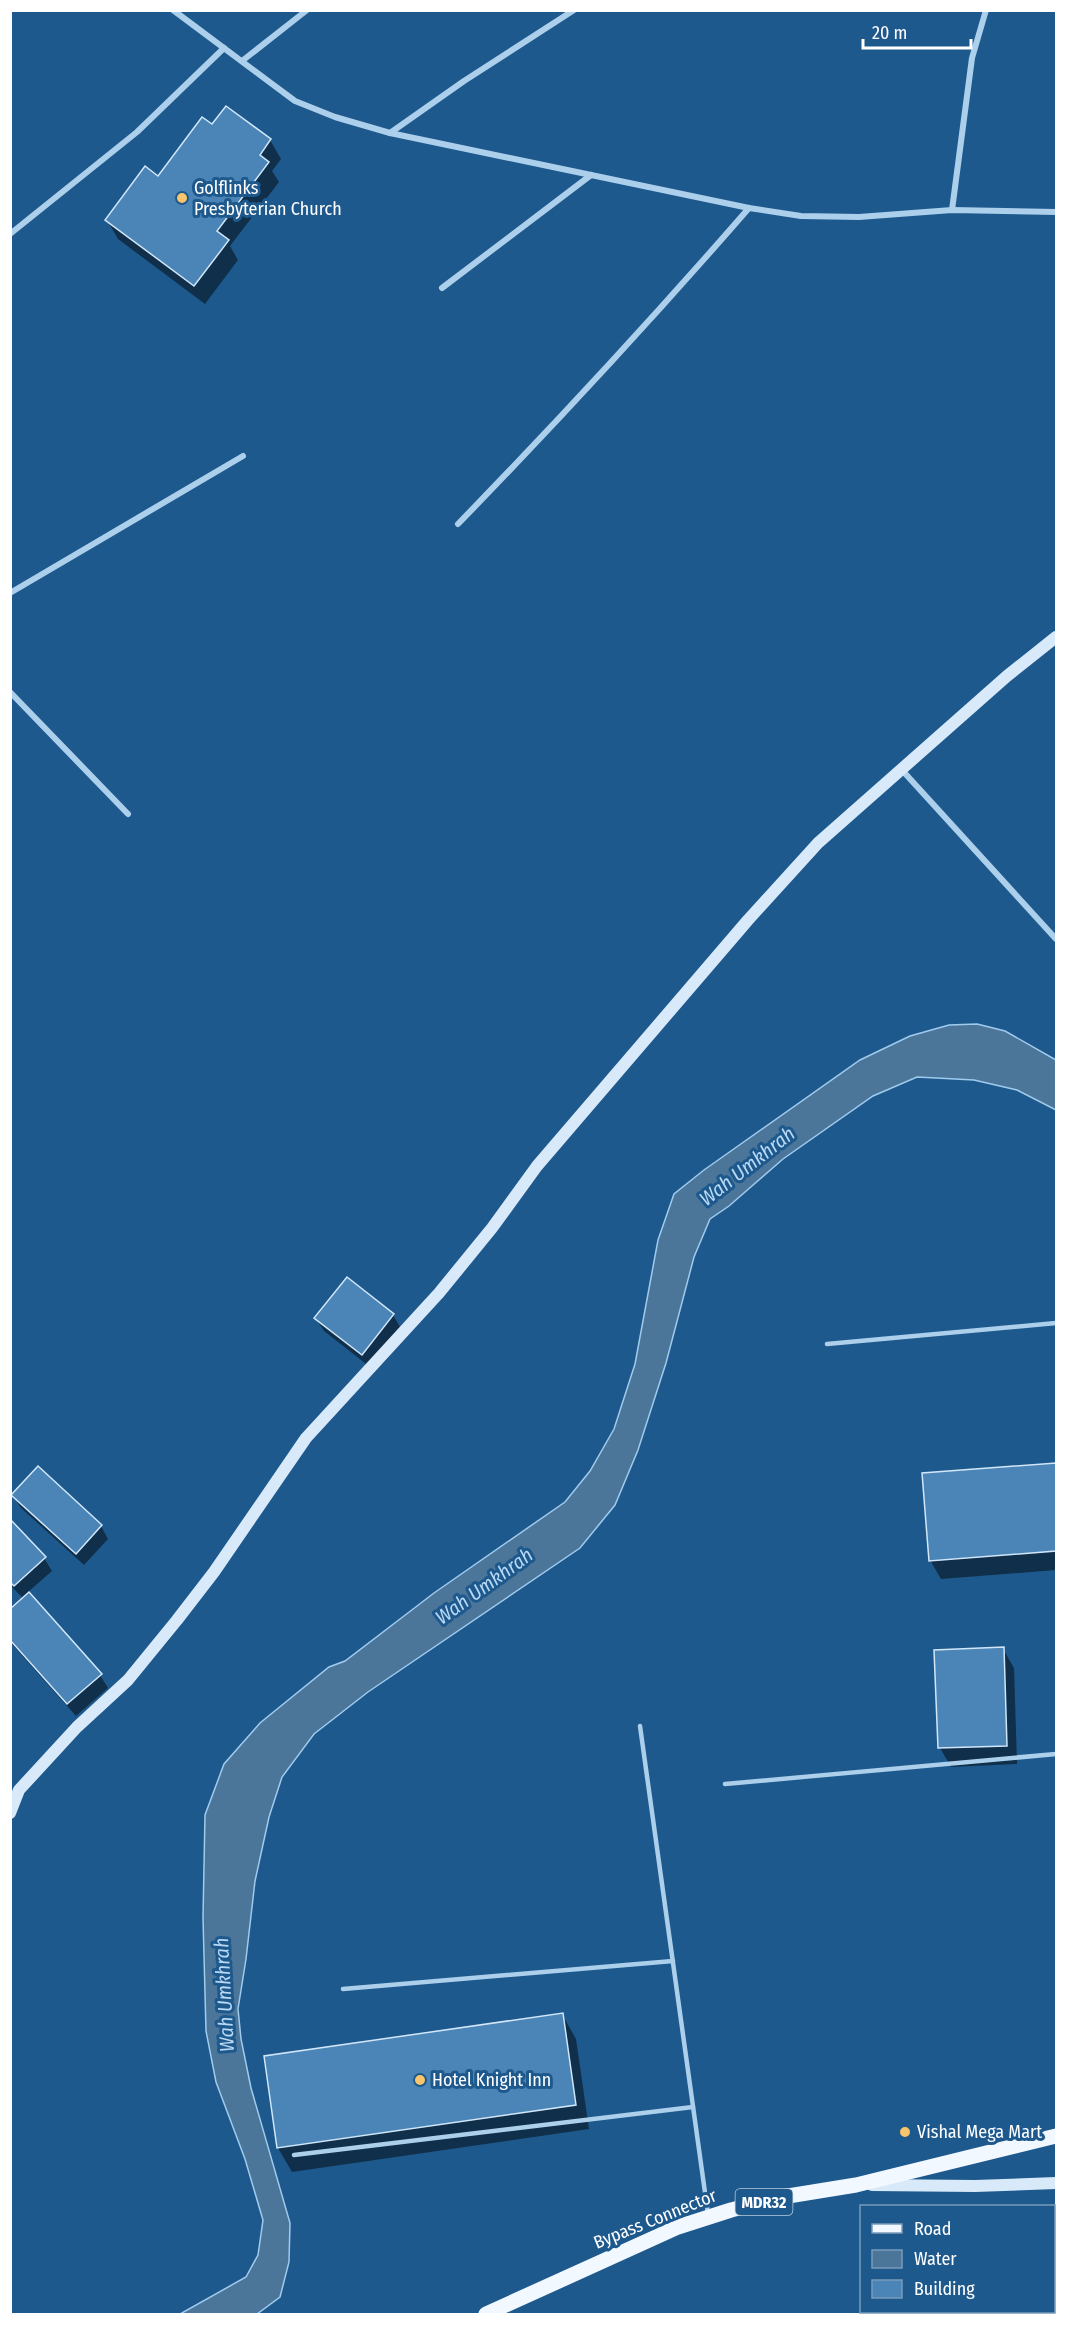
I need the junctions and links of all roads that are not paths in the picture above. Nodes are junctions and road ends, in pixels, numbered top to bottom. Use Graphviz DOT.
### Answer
graph roads {
  1 [pos="173,10"];
  2 [pos="307,10"];
  3 [pos="574,10"];
  4 [pos="986,10"];
  5 [pos="224,48"];
  6 [pos="242,61"];
  7 [pos="390,133"];
  8 [pos="591,175"];
  9 [pos="749,208"];
  10 [pos="952,210"];
  11 [pos="1056,212"];
  12 [pos="10,234"];
  13 [pos="442,288"];
  14 [pos="243,456"];
  15 [pos="458,524"];
  16 [pos="10,592"];
  17 [pos="1056,637"];
  18 [pos="10,692"];
  19 [pos="901,769"];
  20 [pos="128,814"];
  21 [pos="1056,939"];
  22 [pos="1056,1323"];
  23 [pos="827,1344"];
  24 [pos="640,1726"];
  25 [pos="1056,1754"];
  26 [pos="725,1784"];
  27 [pos="10,1814"];
  28 [pos="673,1960"];
  29 [pos="343,1989"];
  30 [pos="693,2107"];
  31 [pos="1056,2136"];
  32 [pos="294,2155"];
  33 [pos="1056,2183"];
  34 [pos="856,2185"];
  35 [pos="708,2217"];
  36 [pos="486,2314"];
  1 -- 5 [label="street"];
  2 -- 6 [label="street"];
  3 -- 7 [label="street"];
  4 -- 10 [label="street"];
  5 -- 6 [label="street"];
  5 -- 12 [label="street"];
  6 -- 7 [label="street"];
  7 -- 8 [label="street"];
  8 -- 9 [label="street"];
  8 -- 13 [label="street"];
  9 -- 10 [label="street"];
  9 -- 15 [label="street"];
  10 -- 11 [label="street"];
  14 -- 16 [label="street"];
  17 -- 19 [label="street"];
  18 -- 20 [label="street"];
  19 -- 21 [label="street"];
  19 -- 27 [label="street"];
  22 -- 23 [label="lane"];
  24 -- 28 [label="lane"];
  25 -- 26 [label="lane"];
  28 -- 29 [label="lane"];
  28 -- 30 [label="lane"];
  30 -- 32 [label="lane"];
  30 -- 35 [label="lane"];
  31 -- 34 [label="main road, Bypass Connector / MDR32"];
  33 -- 34 [label="street"];
  34 -- 35 [label="main road, Bypass Connector / MDR32"];
  35 -- 36 [label="main road, Bypass Connector / MDR32"];
}
